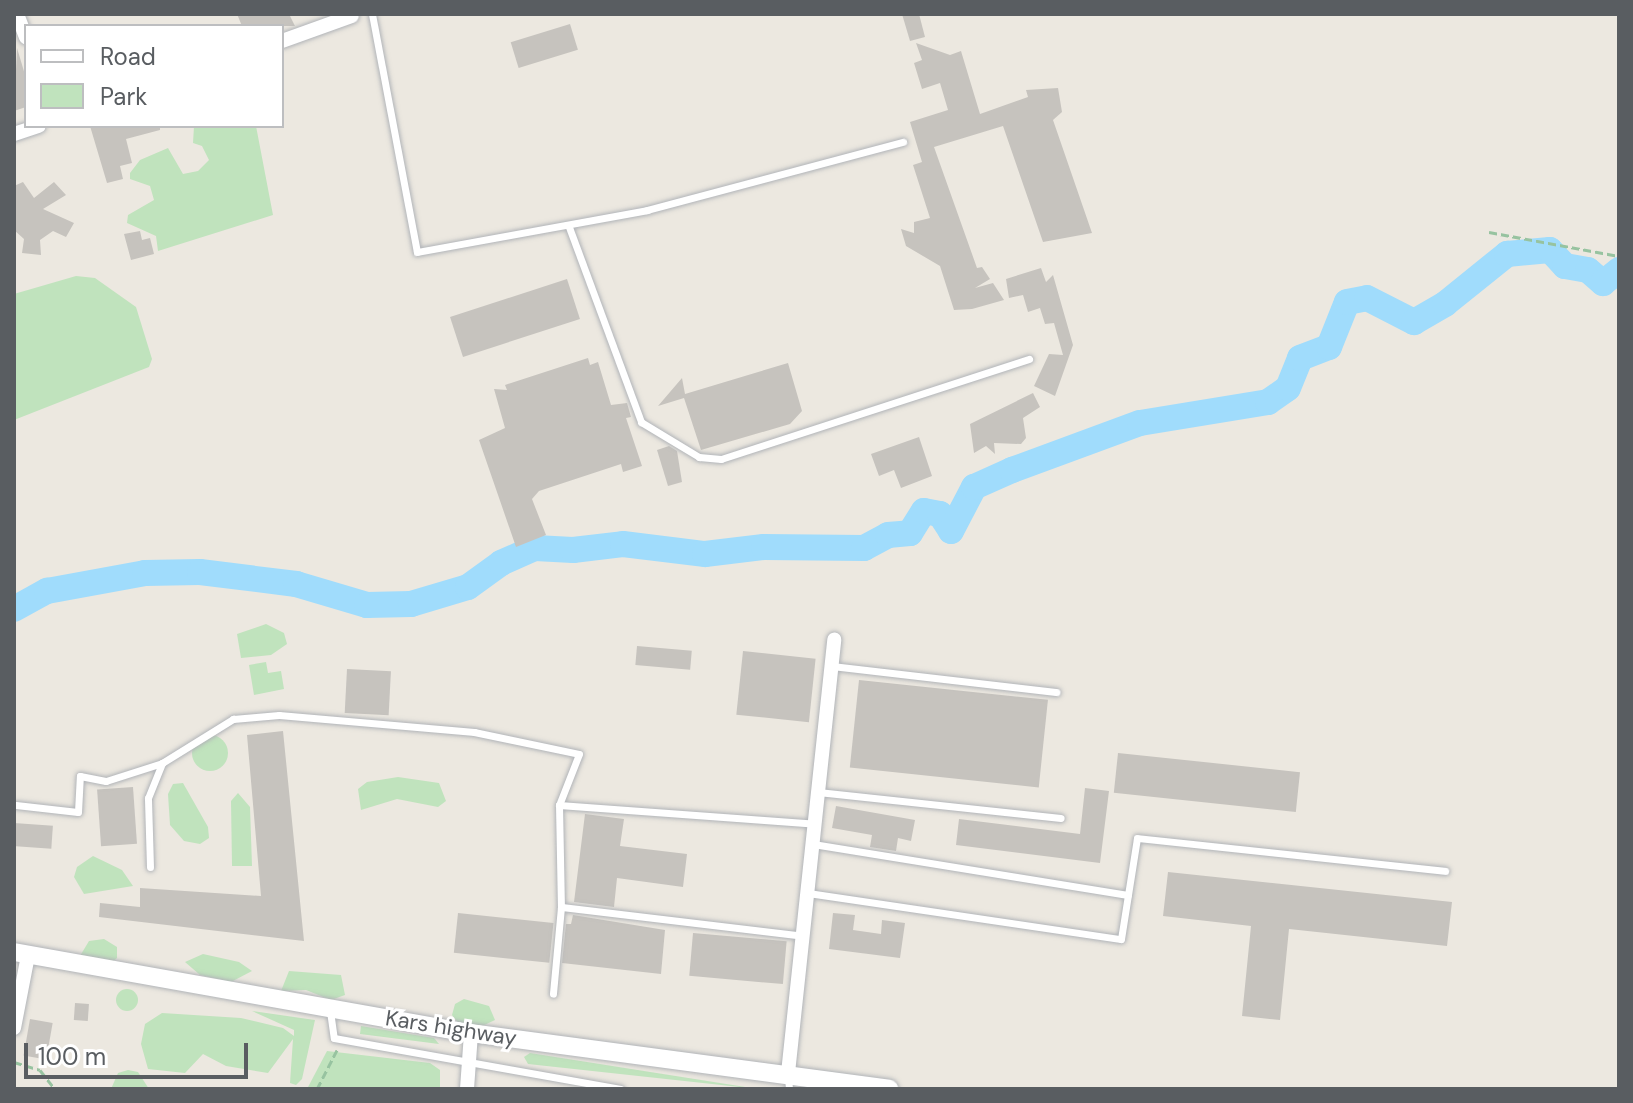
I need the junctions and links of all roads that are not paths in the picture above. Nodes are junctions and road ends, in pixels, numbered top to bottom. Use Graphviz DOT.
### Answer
graph roads {
  1 [pos="372,14"];
  2 [pos="354,15"];
  3 [pos="284,40"];
  4 [pos="903,142"];
  5 [pos="569,227"];
  6 [pos="1029,359"];
  7 [pos="834,639"];
  8 [pos="831,666"];
  9 [pos="1057,692"];
  10 [pos="162,763"];
  11 [pos="818,792"];
  12 [pos="16,805"];
  13 [pos="559,805"];
  14 [pos="1061,818"];
  15 [pos="815,824"];
  16 [pos="813,844"];
  17 [pos="150,867"];
  18 [pos="1445,871"];
  19 [pos="808,893"];
  20 [pos="1128,895"];
  21 [pos="561,907"];
  22 [pos="803,936"];
  23 [pos="21,953"];
  24 [pos="553,994"];
  25 [pos="329,1009"];
  26 [pos="14,1028"];
  27 [pos="471,1033"];
  28 [pos="469,1063"];
  29 [pos="788,1081"];
  30 [pos="467,1089"];
  31 [pos="621,1089"];
  32 [pos="889,1089"];
  1 -- 5 [label="lane"];
  2 -- 3 [label="street"];
  4 -- 5 [label="lane"];
  5 -- 6 [label="lane"];
  7 -- 8 [label="street"];
  8 -- 9 [label="lane"];
  8 -- 11 [label="street"];
  10 -- 12 [label="lane"];
  10 -- 13 [label="lane"];
  10 -- 17 [label="lane"];
  11 -- 14 [label="lane"];
  11 -- 15 [label="street"];
  13 -- 15 [label="lane"];
  13 -- 21 [label="lane"];
  15 -- 16 [label="street"];
  16 -- 19 [label="street"];
  16 -- 20 [label="lane"];
  18 -- 20 [label="lane"];
  19 -- 20 [label="lane"];
  19 -- 22 [label="street"];
  21 -- 22 [label="lane"];
  21 -- 24 [label="lane"];
  22 -- 29 [label="street"];
  23 -- 25 [label="main road, Kars highway"];
  23 -- 26 [label="street"];
  25 -- 27 [label="main road, Kars highway"];
  25 -- 28 [label="lane"];
  27 -- 28 [label="street"];
  27 -- 29 [label="main road, Kars highway"];
  28 -- 30 [label="street"];
  28 -- 31 [label="lane"];
  29 -- 32 [label="main road, Kars highway"];
}
